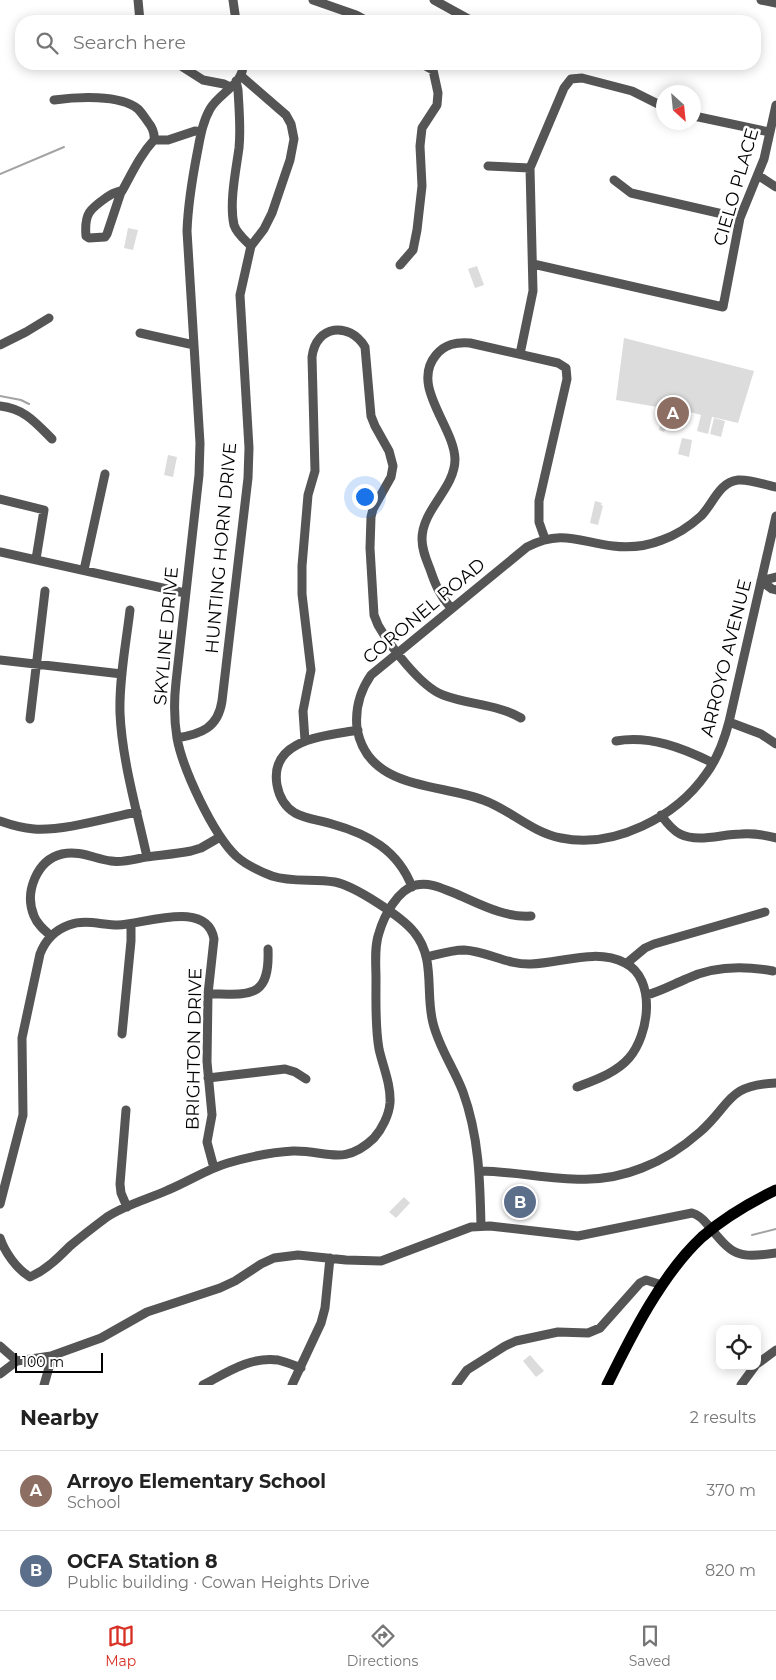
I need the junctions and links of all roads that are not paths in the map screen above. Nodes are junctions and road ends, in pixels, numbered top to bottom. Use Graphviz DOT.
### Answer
graph roads {
  1 [pos="138,0"];
  2 [pos="233,0"];
  3 [pos="313,0"];
  4 [pos="434,0"];
  5 [pos="761,0"];
  6 [pos="776,3"];
  7 [pos="139,15"];
  8 [pos="235,15"];
  9 [pos="356,15"];
  10 [pos="461,15"];
  11 [pos="187,70"];
  12 [pos="241,70"];
  13 [pos="433,70"];
  14 [pos="236,81"];
  15 [pos="54,100"];
  16 [pos="656,103"];
  17 [pos="776,105"];
  18 [pos="701,117"];
  19 [pos="201,132"];
  20 [pos="769,132"];
  21 [pos="154,140"];
  22 [pos="488,166"];
  23 [pos="530,168"];
  24 [pos="759,176"];
  25 [pos="614,180"];
  26 [pos="776,187"];
  27 [pos="122,190"];
  28 [pos="740,218"];
  29 [pos="251,246"];
  30 [pos="532,264"];
  31 [pos="400,265"];
  32 [pos="49,318"];
  33 [pos="140,333"];
  34 [pos="0,345"];
  35 [pos="194,345"];
  36 [pos="520,354"];
  37 [pos="0,406"];
  38 [pos="52,439"];
  39 [pos="106,474"];
  40 [pos="776,487"];
  41 [pos="0,498"];
  42 [pos="776,516"];
  43 [pos="545,539"];
  44 [pos="0,552"];
  45 [pos="36,559"];
  46 [pos="84,570"];
  47 [pos="776,577"];
  48 [pos="761,581"];
  49 [pos="776,590"];
  50 [pos="45,591"];
  51 [pos="185,592"];
  52 [pos="451,608"];
  53 [pos="130,610"];
  54 [pos="397,652"];
  55 [pos="0,660"];
  56 [pos="36,664"];
  57 [pos="122,674"];
  58 [pos="521,718"];
  59 [pos="30,719"];
  60 [pos="729,722"];
  61 [pos="358,730"];
  62 [pos="177,738"];
  63 [pos="305,741"];
  64 [pos="616,741"];
  65 [pos="776,744"];
  66 [pos="713,763"];
  67 [pos="137,812"];
  68 [pos="661,815"];
  69 [pos="0,821"];
  70 [pos="220,837"];
  71 [pos="776,838"];
  72 [pos="146,857"];
  73 [pos="412,886"];
  74 [pos="389,912"];
  75 [pos="765,912"];
  76 [pos="531,916"];
  77 [pos="130,924"];
  78 [pos="51,936"];
  79 [pos="268,949"];
  80 [pos="427,957"];
  81 [pos="627,963"];
  82 [pos="773,971"];
  83 [pos="208,994"];
  84 [pos="647,995"];
  85 [pos="122,1034"];
  86 [pos="208,1078"];
  87 [pos="306,1079"];
  88 [pos="776,1083"];
  89 [pos="577,1087"];
  90 [pos="126,1110"];
  91 [pos="214,1168"];
  92 [pos="480,1171"];
  93 [pos="776,1190"];
  94 [pos="0,1204"];
  95 [pos="127,1207"];
  96 [pos="481,1226"];
  97 [pos="712,1229"];
  98 [pos="0,1238"];
  99 [pos="776,1253"];
  100 [pos="330,1258"];
  101 [pos="662,1285"];
  102 [pos="0,1346"];
  103 [pos="776,1350"];
  104 [pos="51,1356"];
  105 [pos="18,1361"];
  106 [pos="761,1361"];
  107 [pos="301,1368"];
  108 [pos="752,1370"];
  109 [pos="0,1374"];
  110 [pos="44,1385"];
  111 [pos="203,1385"];
  112 [pos="292,1385"];
  113 [pos="456,1385"];
  114 [pos="607,1385"];
  115 [pos="741,1385"];
  1 -- 7 [label="street"];
  2 -- 8 [label="street"];
  3 -- 9 [label="street"];
  4 -- 10 [label="street"];
  5 -- 6 [label="street"];
  11 -- 14 [label="street"];
  12 -- 14 [label="street"];
  13 -- 31 [label="street"];
  14 -- 19 [label="street, SKYLINE DRIVE"];
  14 -- 29 [label="street"];
  14 -- 29 [label="street"];
  15 -- 21 [label="street"];
  16 -- 23 [label="street"];
  17 -- 20 [label="street, CIELO PLACE"];
  18 -- 20 [label="street"];
  19 -- 21 [label="street"];
  19 -- 35 [label="street, SKYLINE DRIVE"];
  20 -- 24 [label="street, CIELO PLACE"];
  21 -- 27 [label="street"];
  22 -- 23 [label="street"];
  23 -- 30 [label="street"];
  24 -- 26 [label="street"];
  24 -- 28 [label="street, CIELO PLACE"];
  25 -- 28 [label="street"];
  27 -- 27 [label="street"];
  28 -- 30 [label="street, CIELO PLACE"];
  29 -- 62 [label="street, HUNTING HORN DRIVE"];
  30 -- 36 [label="street"];
  32 -- 34 [label="street"];
  33 -- 35 [label="street"];
  35 -- 51 [label="street, SKYLINE DRIVE"];
  36 -- 43 [label="street"];
  36 -- 52 [label="street"];
  37 -- 38 [label="street"];
  39 -- 46 [label="street"];
  40 -- 43 [label="street, CORONEL ROAD"];
  41 -- 45 [label="street"];
  42 -- 48 [label="street, ARROYO AVENUE"];
  43 -- 52 [label="street, CORONEL ROAD"];
  44 -- 45 [label="street"];
  45 -- 46 [label="street"];
  46 -- 51 [label="street"];
  47 -- 48 [label="street"];
  48 -- 49 [label="street"];
  48 -- 60 [label="street, ARROYO AVENUE"];
  50 -- 56 [label="street"];
  51 -- 62 [label="street, SKYLINE DRIVE"];
  52 -- 54 [label="street, CORONEL ROAD"];
  53 -- 57 [label="street"];
  54 -- 58 [label="street"];
  54 -- 61 [label="street, CORONEL ROAD"];
  54 -- 63 [label="street"];
  55 -- 56 [label="street"];
  56 -- 57 [label="street"];
  56 -- 59 [label="street"];
  57 -- 67 [label="street"];
  60 -- 65 [label="street"];
  60 -- 66 [label="street, ARROYO AVENUE"];
  61 -- 63 [label="street"];
  61 -- 68 [label="street, CORONEL ROAD"];
  62 -- 70 [label="street, SKYLINE DRIVE"];
  63 -- 73 [label="street"];
  64 -- 66 [label="street"];
  66 -- 68 [label="street, ARROYO AVENUE"];
  67 -- 69 [label="street"];
  67 -- 72 [label="street"];
  68 -- 71 [label="street"];
  70 -- 72 [label="street"];
  70 -- 74 [label="street, SKYLINE DRIVE"];
  72 -- 78 [label="street"];
  73 -- 74 [label="street"];
  73 -- 76 [label="street"];
  74 -- 80 [label="street, SKYLINE DRIVE"];
  74 -- 91 [label="street"];
  75 -- 81 [label="street"];
  77 -- 78 [label="street"];
  77 -- 83 [label="street, BRIGHTON DRIVE"];
  77 -- 85 [label="street"];
  78 -- 94 [label="street"];
  79 -- 83 [label="street"];
  80 -- 81 [label="street"];
  80 -- 92 [label="street, SKYLINE DRIVE"];
  81 -- 84 [label="street"];
  82 -- 84 [label="street"];
  83 -- 86 [label="street, BRIGHTON DRIVE"];
  84 -- 89 [label="street"];
  86 -- 87 [label="street"];
  86 -- 91 [label="street, BRIGHTON DRIVE"];
  88 -- 92 [label="street"];
  90 -- 95 [label="street"];
  91 -- 95 [label="street"];
  92 -- 96 [label="street, SKYLINE DRIVE"];
  93 -- 97 [label="main road"];
  95 -- 98 [label="street"];
  96 -- 97 [label="street"];
  96 -- 100 [label="street"];
  97 -- 99 [label="street"];
  97 -- 101 [label="main road"];
  100 -- 104 [label="street"];
  100 -- 107 [label="street"];
  101 -- 113 [label="street"];
  101 -- 114 [label="main road"];
  102 -- 105 [label="street"];
  103 -- 106 [label="street"];
  104 -- 105 [label="street"];
  104 -- 110 [label="street"];
  105 -- 109 [label="street"];
  107 -- 111 [label="street"];
  107 -- 112 [label="street"];
  108 -- 115 [label="street"];
}
